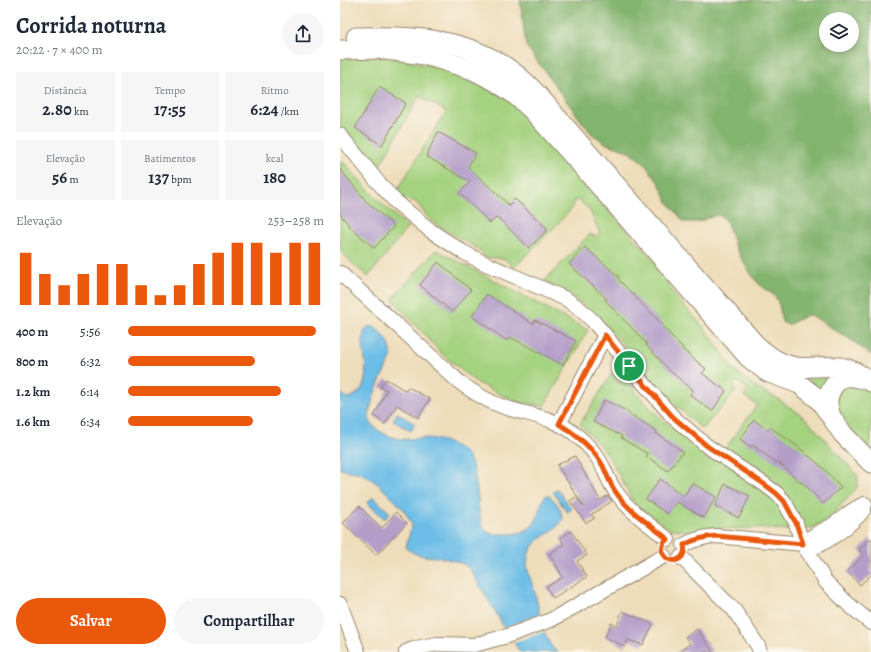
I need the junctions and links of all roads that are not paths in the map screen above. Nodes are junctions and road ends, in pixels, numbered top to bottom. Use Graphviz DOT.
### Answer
graph roads {
  1 [pos="340,37"];
  2 [pos="340,50"];
  3 [pos="340,135"];
  4 [pos="340,273"];
  5 [pos="605,335"];
  6 [pos="869,381"];
  7 [pos="831,418"];
  8 [pos="559,424"];
  9 [pos="871,463"];
  10 [pos="868,501"];
  11 [pos="668,539"];
  12 [pos="804,547"];
  13 [pos="683,551"];
  14 [pos="664,556"];
  15 [pos="340,604"];
  16 [pos="871,623"];
  17 [pos="358,652"];
  18 [pos="406,652"];
  19 [pos="760,652"];
  1 -- 6 [label="main road"];
  2 -- 7 [label="main road"];
  3 -- 5 [label="street"];
  4 -- 8 [label="street"];
  5 -- 8 [label="street"];
  5 -- 12 [label="street"];
  6 -- 7 [label="main road"];
  7 -- 9 [label="main road"];
  8 -- 11 [label="street"];
  10 -- 12 [label="street"];
  11 -- 13 [label="street"];
  11 -- 14 [label="street"];
  12 -- 13 [label="street"];
  12 -- 16 [label="street"];
  13 -- 14 [label="street"];
  13 -- 19 [label="street"];
  14 -- 18 [label="street"];
  15 -- 17 [label="street"];
}
